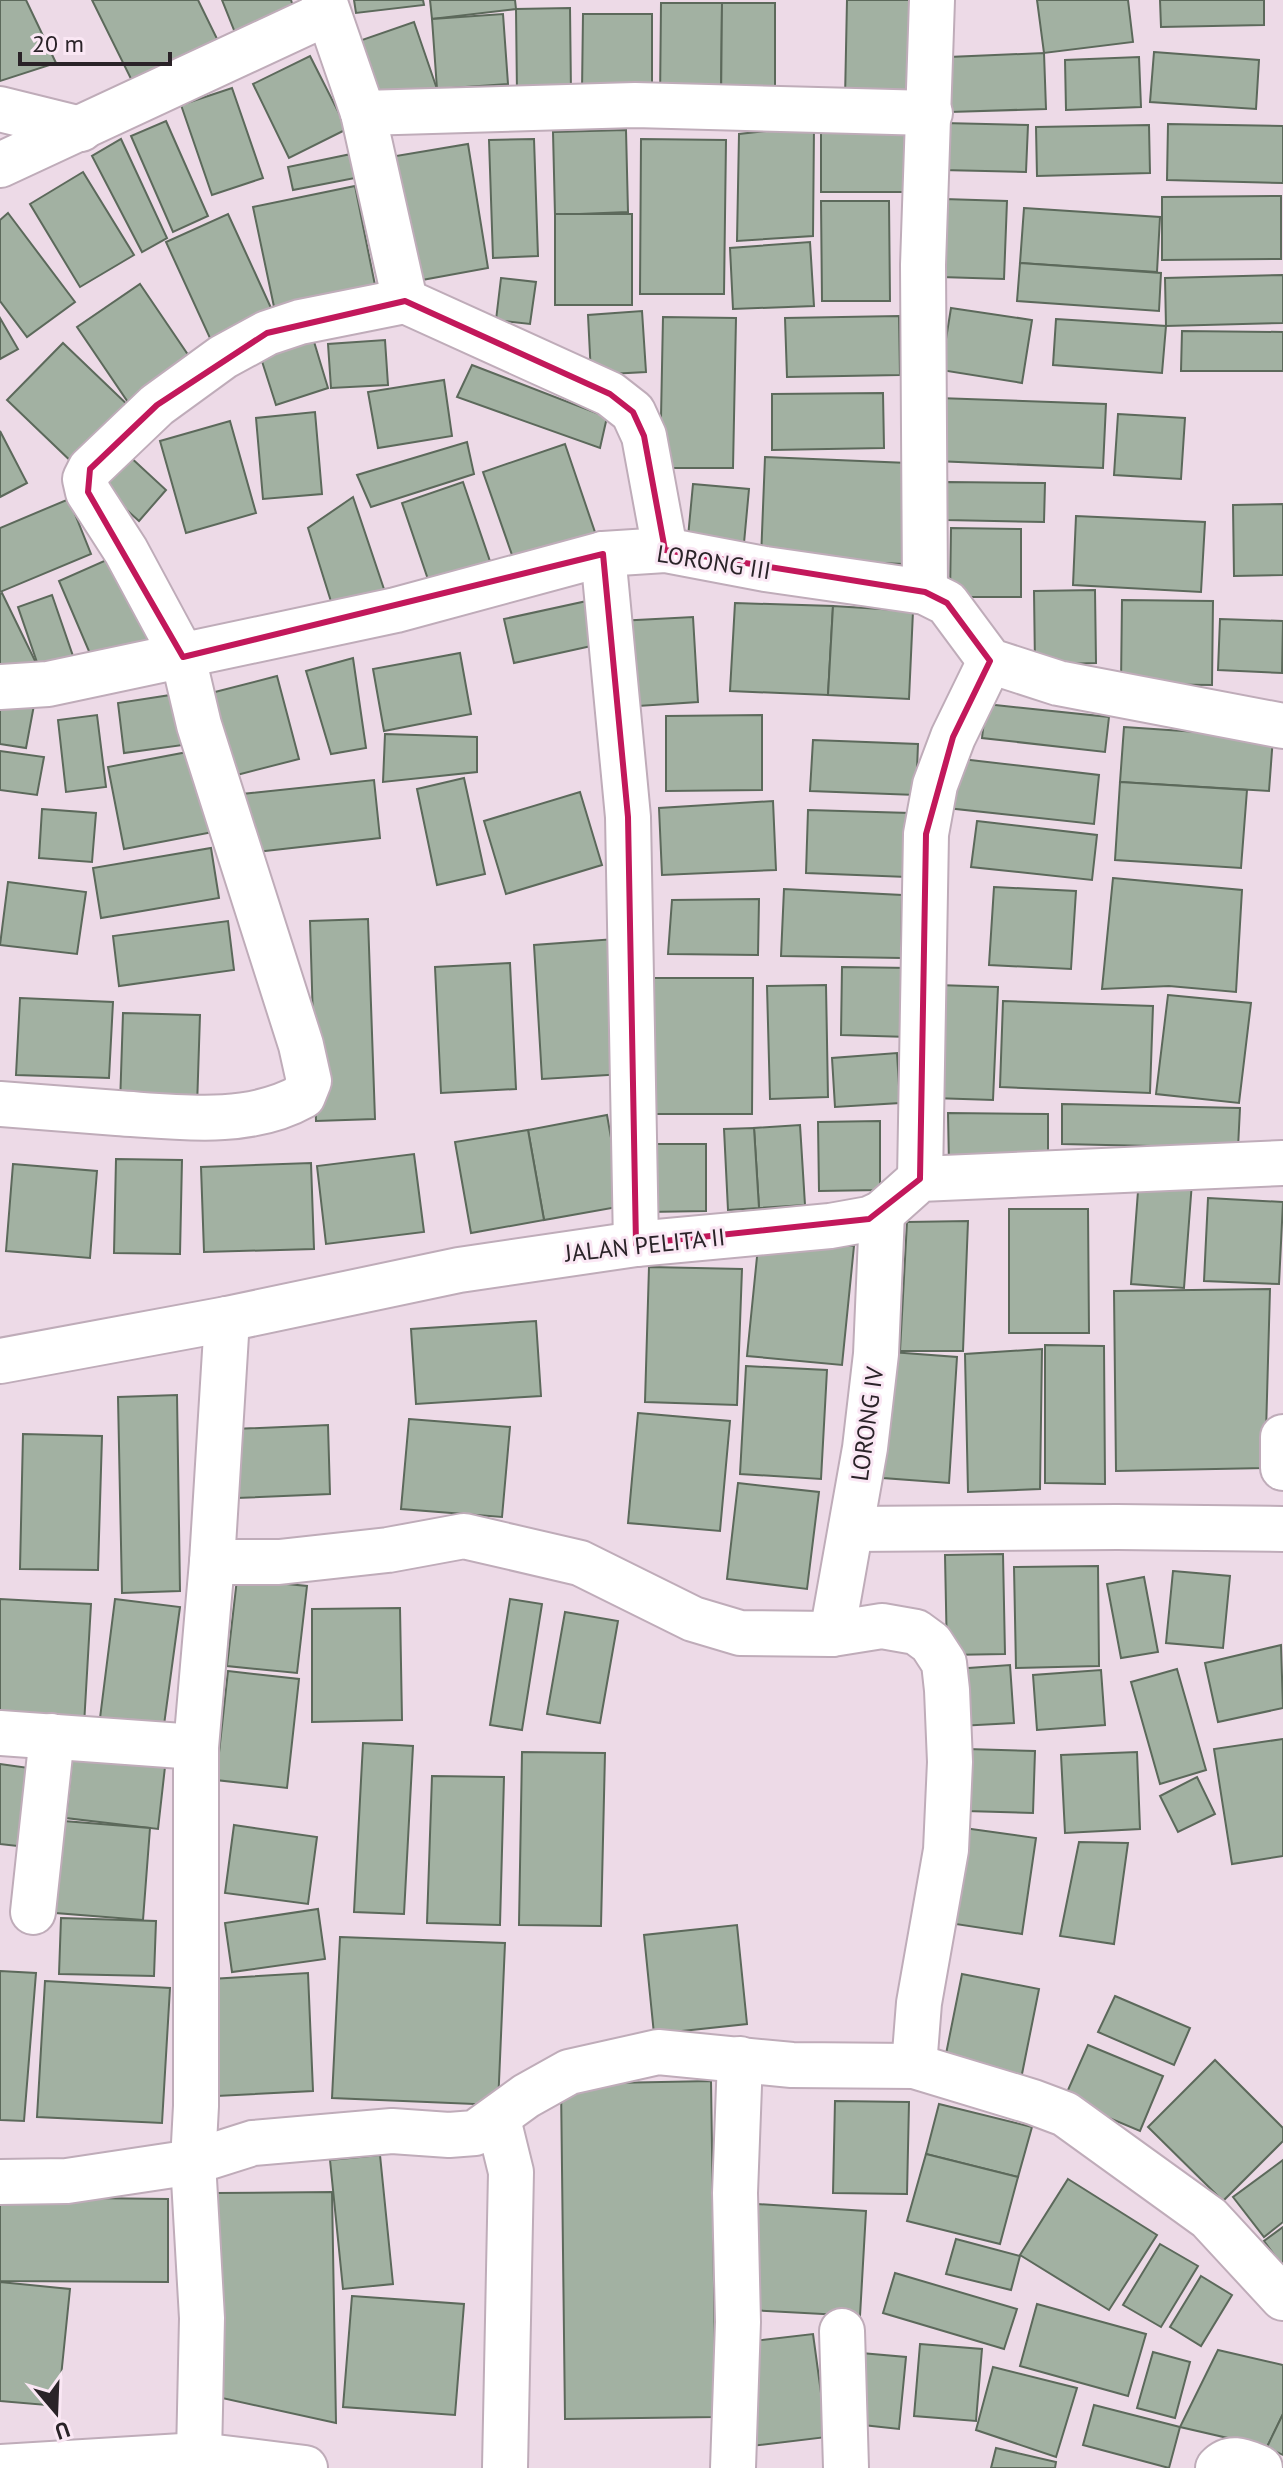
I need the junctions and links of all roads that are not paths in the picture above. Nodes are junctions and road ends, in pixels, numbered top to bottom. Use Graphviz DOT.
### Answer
graph roads {
  1 [pos="932,0"];
  2 [pos="326,6"];
  3 [pos="0,109"];
  4 [pos="363,113"];
  5 [pos="930,113"];
  6 [pos="81,129"];
  7 [pos="0,165"];
  8 [pos="405,301"];
  9 [pos="665,550"];
  10 [pos="603,554"];
  11 [pos="925,592"];
  12 [pos="183,657"];
  13 [pos="990,661"];
  14 [pos="0,687"];
  15 [pos="1283,726"];
  16 [pos="0,1104"];
  17 [pos="1283,1163"];
  18 [pos="920,1179"];
  19 [pos="882,1213"];
  20 [pos="636,1244"];
  21 [pos="227,1319"];
  22 [pos="0,1361"];
  23 [pos="1283,1437"];
  24 [pos="1283,1468"];
  25 [pos="851,1529"];
  26 [pos="1283,1529"];
  27 [pos="212,1562"];
  28 [pos="832,1634"];
  29 [pos="0,1733"];
  30 [pos="52,1736"];
  31 [pos="196,1747"];
  32 [pos="33,1912"];
  33 [pos="740,2059"];
  34 [pos="914,2066"];
  35 [pos="498,2119"];
  36 [pos="193,2162"];
  37 [pos="0,2182"];
  38 [pos="1283,2298"];
  39 [pos="842,2331"];
  40 [pos="199,2455"];
  41 [pos="0,2467"];
  42 [pos="305,2468"];
  43 [pos="505,2468"];
  44 [pos="733,2468"];
  45 [pos="846,2468"];
  46 [pos="1218,2468"];
  47 [pos="1260,2468"];
  1 -- 5 [label="street"];
  2 -- 4 [label="street"];
  2 -- 6 [label="street"];
  3 -- 6 [label="street"];
  4 -- 5 [label="street"];
  4 -- 8 [label="street"];
  5 -- 11 [label="street"];
  6 -- 7 [label="street"];
  8 -- 9 [label="street"];
  8 -- 12 [label="street"];
  9 -- 10 [label="street, LORONG III"];
  9 -- 11 [label="street, LORONG III"];
  10 -- 12 [label="street, LORONG III"];
  10 -- 20 [label="street"];
  11 -- 13 [label="street, LORONG III"];
  12 -- 14 [label="street, LORONG III"];
  12 -- 16 [label="street"];
  13 -- 15 [label="street"];
  13 -- 18 [label="street"];
  17 -- 18 [label="street"];
  18 -- 19 [label="street, JALAN PELITA II"];
  19 -- 20 [label="street, JALAN PELITA II"];
  19 -- 25 [label="street, LORONG IV"];
  20 -- 21 [label="street, JALAN PELITA II"];
  21 -- 22 [label="street, JALAN PELITA II"];
  21 -- 27 [label="street"];
  23 -- 24 [label="street"];
  25 -- 26 [label="street"];
  25 -- 28 [label="street, LORONG IV"];
  27 -- 28 [label="street"];
  27 -- 31 [label="street"];
  28 -- 34 [label="street"];
  29 -- 30 [label="street"];
  30 -- 31 [label="street"];
  30 -- 32 [label="street"];
  31 -- 36 [label="street"];
  33 -- 34 [label="street"];
  33 -- 35 [label="street"];
  33 -- 44 [label="street"];
  34 -- 38 [label="street"];
  35 -- 36 [label="street"];
  35 -- 43 [label="street"];
  36 -- 37 [label="street"];
  36 -- 40 [label="street"];
  39 -- 45 [label="street"];
  40 -- 41 [label="street"];
  40 -- 42 [label="street"];
  46 -- 47 [label="street"];
}
